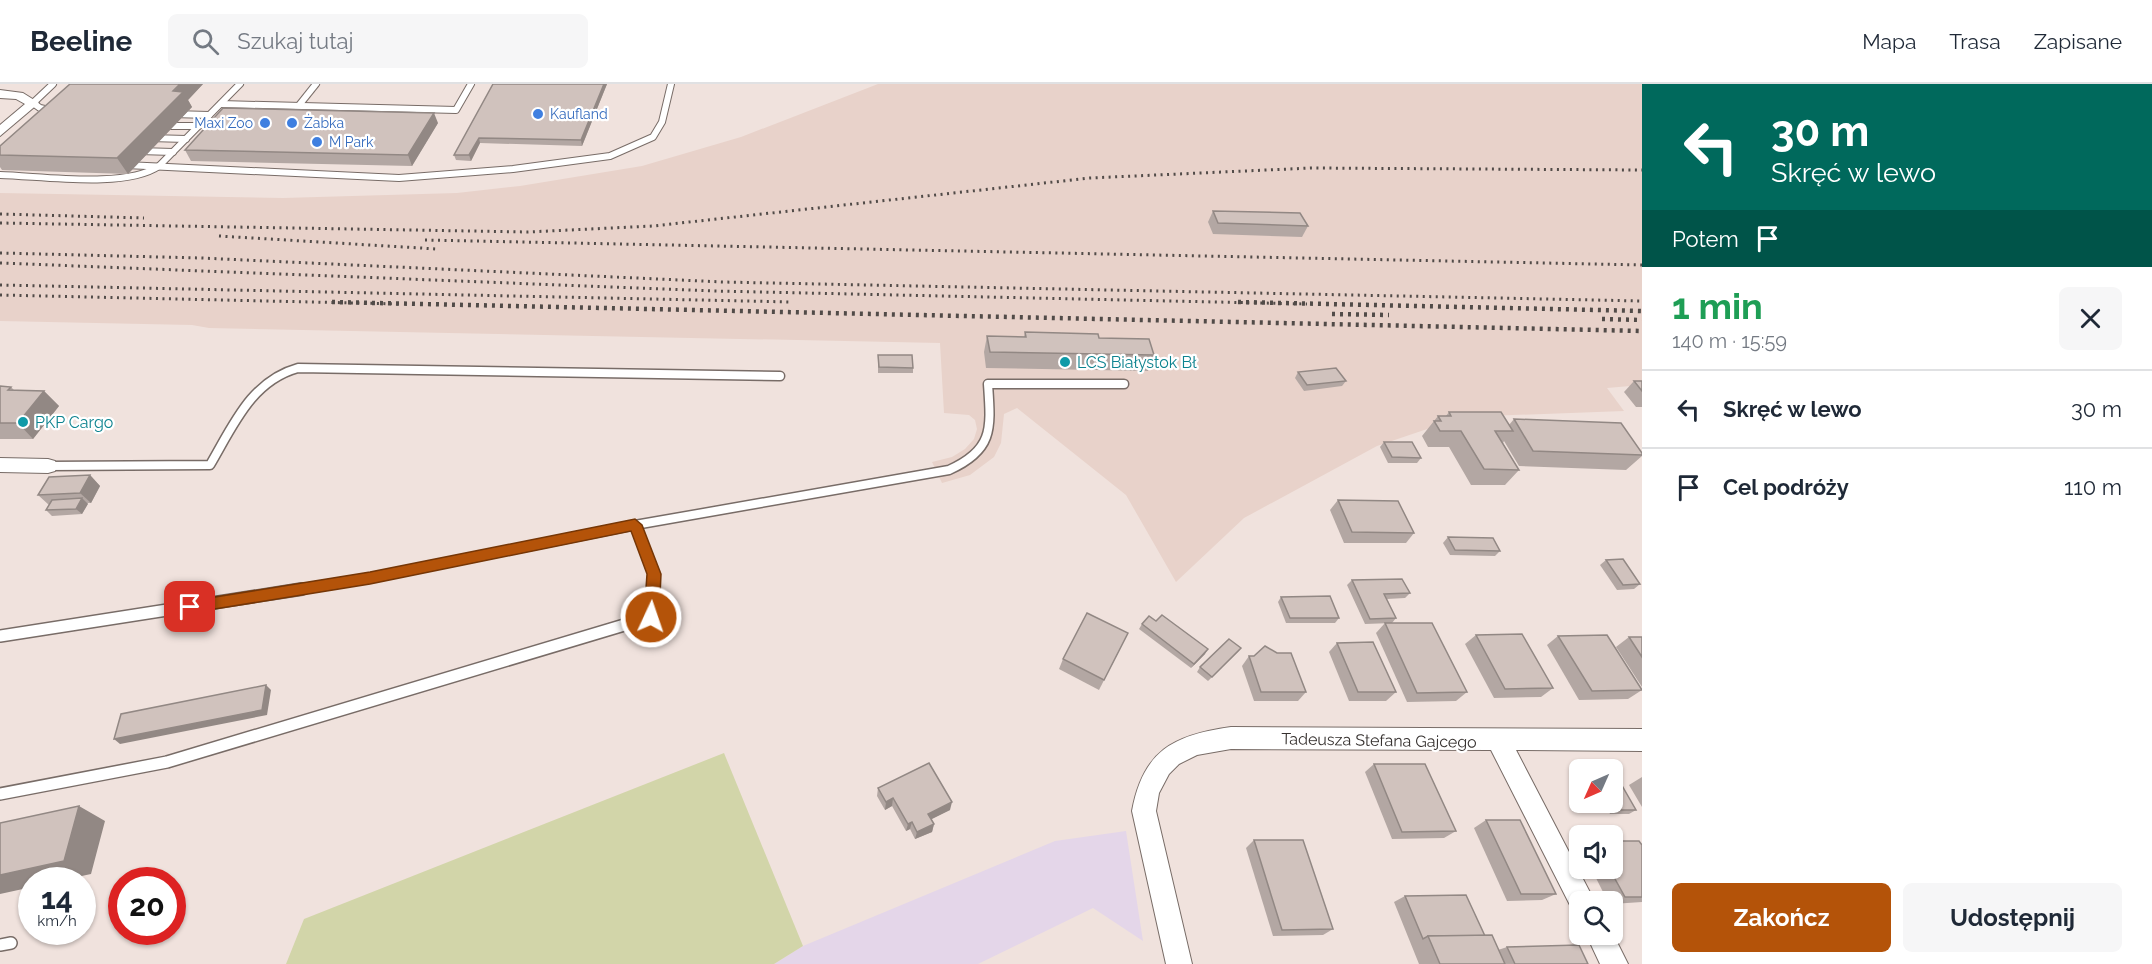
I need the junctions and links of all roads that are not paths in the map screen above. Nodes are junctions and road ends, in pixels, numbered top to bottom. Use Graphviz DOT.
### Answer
graph roads {
  1 [pos="53,84"];
  2 [pos="240,84"];
  3 [pos="316,84"];
  4 [pos="471,84"];
  5 [pos="671,84"];
  6 [pos="0,94"];
  7 [pos="33,103"];
  8 [pos="220,104"];
  9 [pos="231,104"];
  10 [pos="300,107"];
  11 [pos="1,110"];
  12 [pos="22,112"];
  13 [pos="66,112"];
  14 [pos="159,114"];
  15 [pos="209,116"];
  16 [pos="152,125"];
  17 [pos="198,126"];
  18 [pos="2,128"];
  19 [pos="140,138"];
  20 [pos="186,139"];
  21 [pos="127,151"];
  22 [pos="173,152"];
  23 [pos="114,164"];
  24 [pos="159,166"];
  25 [pos="0,175"];
  26 [pos="780,376"];
  27 [pos="1124,384"];
  28 [pos="0,465"];
  29 [pos="48,466"];
  30 [pos="635,525"];
  31 [pos="0,636"];
  32 [pos="1642,740"];
  33 [pos="1499,742"];
  34 [pos="0,794"];
  35 [pos="1576,891"];
  36 [pos="1605,945"];
  37 [pos="1179,964"];
  38 [pos="1615,964"];
  1 -- 7 [label="lane"];
  2 -- 8 [label="lane"];
  3 -- 10 [label="lane"];
  4 -- 10 [label="lane"];
  5 -- 24 [label="lane"];
  6 -- 7 [label="street"];
  7 -- 12 [label="street"];
  7 -- 13 [label="lane"];
  8 -- 9 [label="lane"];
  8 -- 15 [label="lane"];
  9 -- 10 [label="lane"];
  9 -- 10 [label="lane"];
  11 -- 12 [label="street"];
  12 -- 18 [label="street"];
  14 -- 15 [label="lane"];
  15 -- 17 [label="lane"];
  16 -- 17 [label="lane"];
  17 -- 20 [label="lane"];
  19 -- 20 [label="lane"];
  20 -- 22 [label="lane"];
  21 -- 22 [label="lane"];
  22 -- 24 [label="lane"];
  23 -- 24 [label="lane"];
  24 -- 25 [label="lane"];
  26 -- 29 [label="lane"];
  27 -- 30 [label="lane"];
  28 -- 29 [label="street"];
  30 -- 31 [label="lane"];
  30 -- 34 [label="lane"];
  32 -- 33 [label="street, Tadeusza Stefana Gajcego"];
  33 -- 35 [label="street"];
  33 -- 37 [label="street, Tadeusza Stefana Gajcego"];
  36 -- 38 [label="street"];
}
